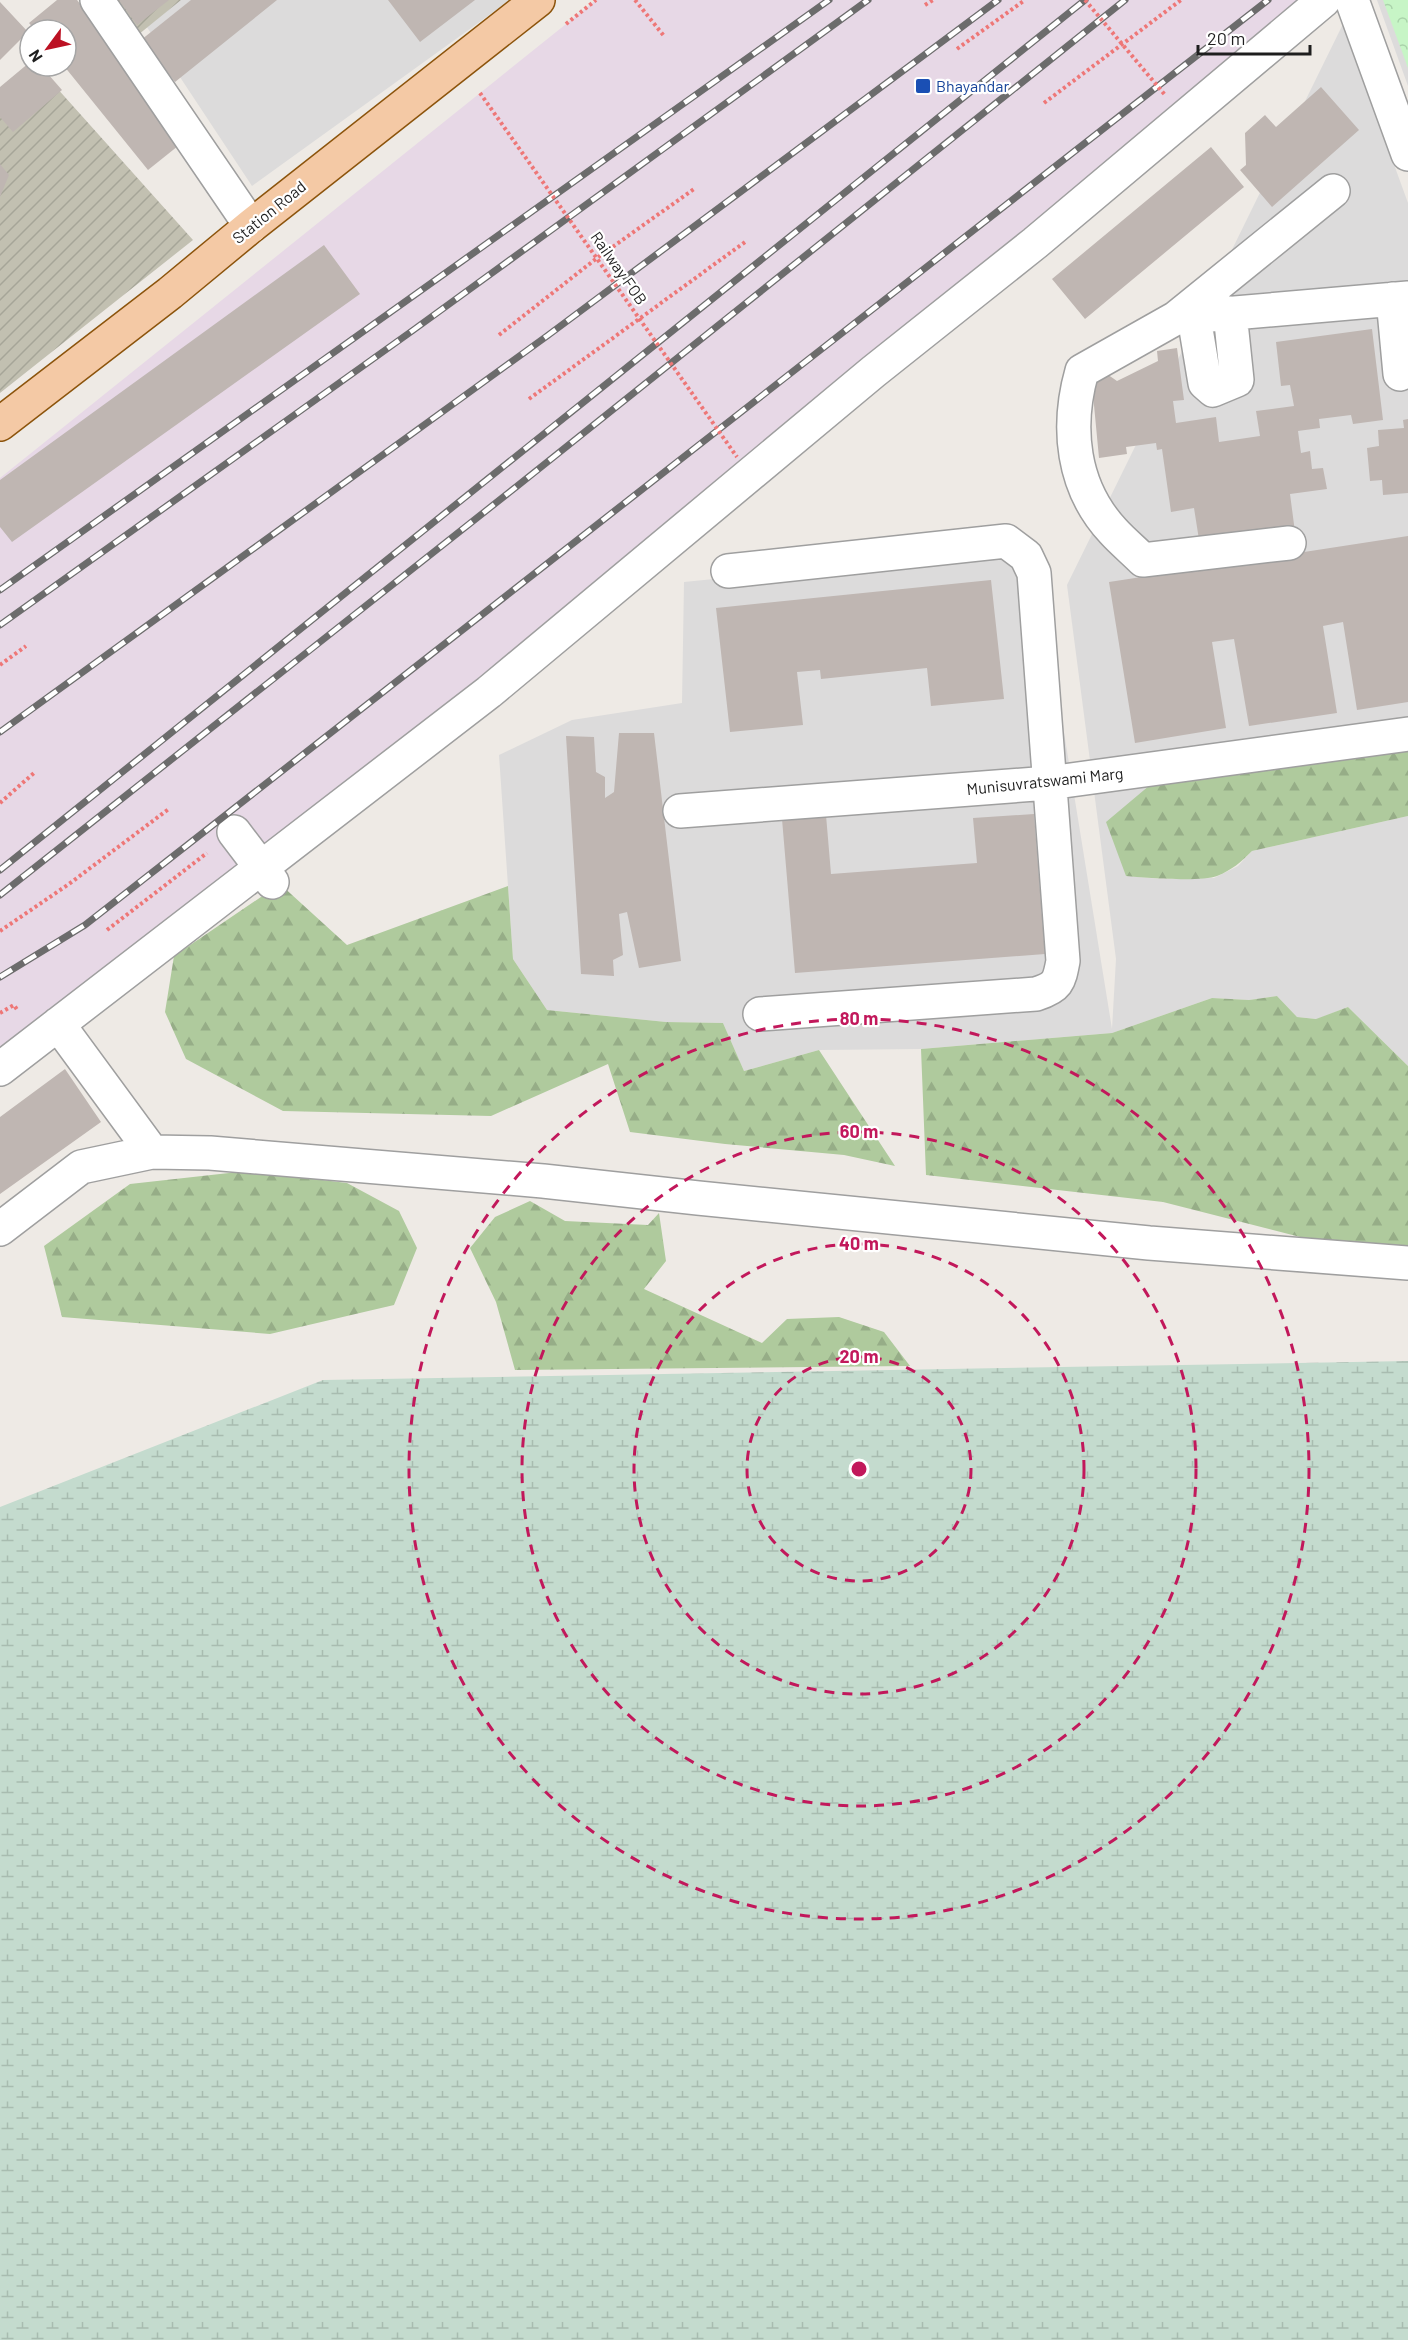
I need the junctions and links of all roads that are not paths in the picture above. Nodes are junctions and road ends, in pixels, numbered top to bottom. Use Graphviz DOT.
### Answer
graph roads {
  1 [pos="97,0"];
  2 [pos="538,0"];
  3 [pos="1324,0"];
  4 [pos="1352,0"];
  5 [pos="1408,154"];
  6 [pos="1334,191"];
  7 [pos="250,226"];
  8 [pos="1400,299"];
  9 [pos="1230,313"];
  10 [pos="1185,318"];
  11 [pos="1400,374"];
  12 [pos="0,424"];
  13 [pos="1288,543"];
  14 [pos="728,571"];
  15 [pos="1408,734"];
  16 [pos="1048,783"];
  17 [pos="680,811"];
  18 [pos="234,832"];
  19 [pos="267,874"];
  20 [pos="760,1014"];
  21 [pos="58,1024"];
  22 [pos="0,1069"];
  23 [pos="152,1152"];
  24 [pos="0,1228"];
  25 [pos="1408,1263"];
  1 -- 7 [label="street"];
  2 -- 7 [label="main road, Station Road"];
  3 -- 19 [label="street"];
  4 -- 5 [label="street"];
  6 -- 10 [label="street"];
  7 -- 12 [label="main road, Station Road"];
  8 -- 9 [label="street"];
  8 -- 11 [label="street"];
  9 -- 10 [label="street"];
  9 -- 10 [label="street"];
  10 -- 13 [label="street"];
  14 -- 16 [label="street"];
  15 -- 16 [label="street, Munisuvratswami Marg"];
  16 -- 17 [label="street, Munisuvratswami Marg"];
  16 -- 20 [label="street"];
  18 -- 19 [label="street"];
  19 -- 21 [label="street"];
  21 -- 22 [label="street"];
  21 -- 23 [label="street"];
  23 -- 24 [label="street"];
  23 -- 25 [label="street"];
}
